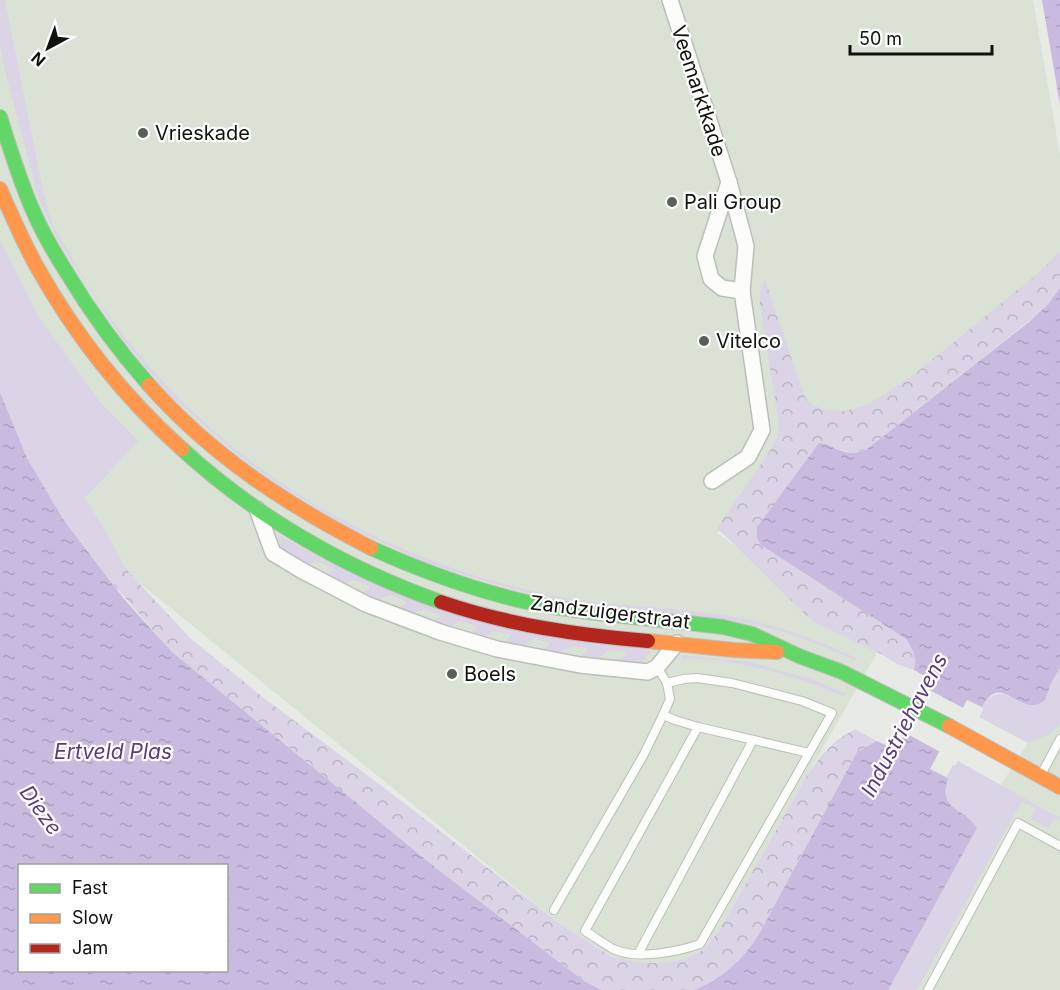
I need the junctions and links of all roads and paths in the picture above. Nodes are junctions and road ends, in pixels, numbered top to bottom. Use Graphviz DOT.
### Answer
graph roads {
  1 [pos="670,0"];
  2 [pos="0,117"];
  3 [pos="729,182"];
  4 [pos="0,189"];
  5 [pos="742,291"];
  6 [pos="712,481"];
  7 [pos="257,508"];
  8 [pos="677,643"];
  9 [pos="790,652"];
  10 [pos="657,667"];
  11 [pos="667,683"];
  12 [pos="663,715"];
  13 [pos="698,727"];
  14 [pos="753,740"];
  15 [pos="1060,740"];
  16 [pos="809,753"];
  17 [pos="1040,776"];
  18 [pos="1060,787"];
  19 [pos="1060,846"];
  20 [pos="554,910"];
  21 [pos="638,954"];
  22 [pos="928,990"];
  1 -- 3 [label="street, Veemarktkade"];
  2 -- 9 [label="main road, Zandzuigerstraat"];
  3 -- 5 [label="street, Veemarktkade"];
  3 -- 5 [label="street, Veemarktkade"];
  4 -- 7 [label="main road, Zandzuigerstraat"];
  5 -- 6 [label="street, Veemarktkade"];
  7 -- 8 [label="main road, Zandzuigerstraat"];
  7 -- 10 [label="street"];
  8 -- 9 [label="main road, Zandzuigerstraat"];
  8 -- 10 [label="street, Zandzuigerstraat"];
  9 -- 17 [label="main road, Zandzuigerstraat"];
  10 -- 11 [label="lane"];
  11 -- 12 [label="lane"];
  11 -- 16 [label="lane"];
  12 -- 13 [label="lane"];
  12 -- 20 [label="lane"];
  13 -- 14 [label="lane"];
  13 -- 21 [label="lane"];
  14 -- 16 [label="lane"];
  14 -- 21 [label="lane"];
  15 -- 17 [label="lane"];
  16 -- 21 [label="lane"];
  17 -- 18 [label="main road, Zandzuigerstraat"];
  19 -- 22 [label="lane"];
}
